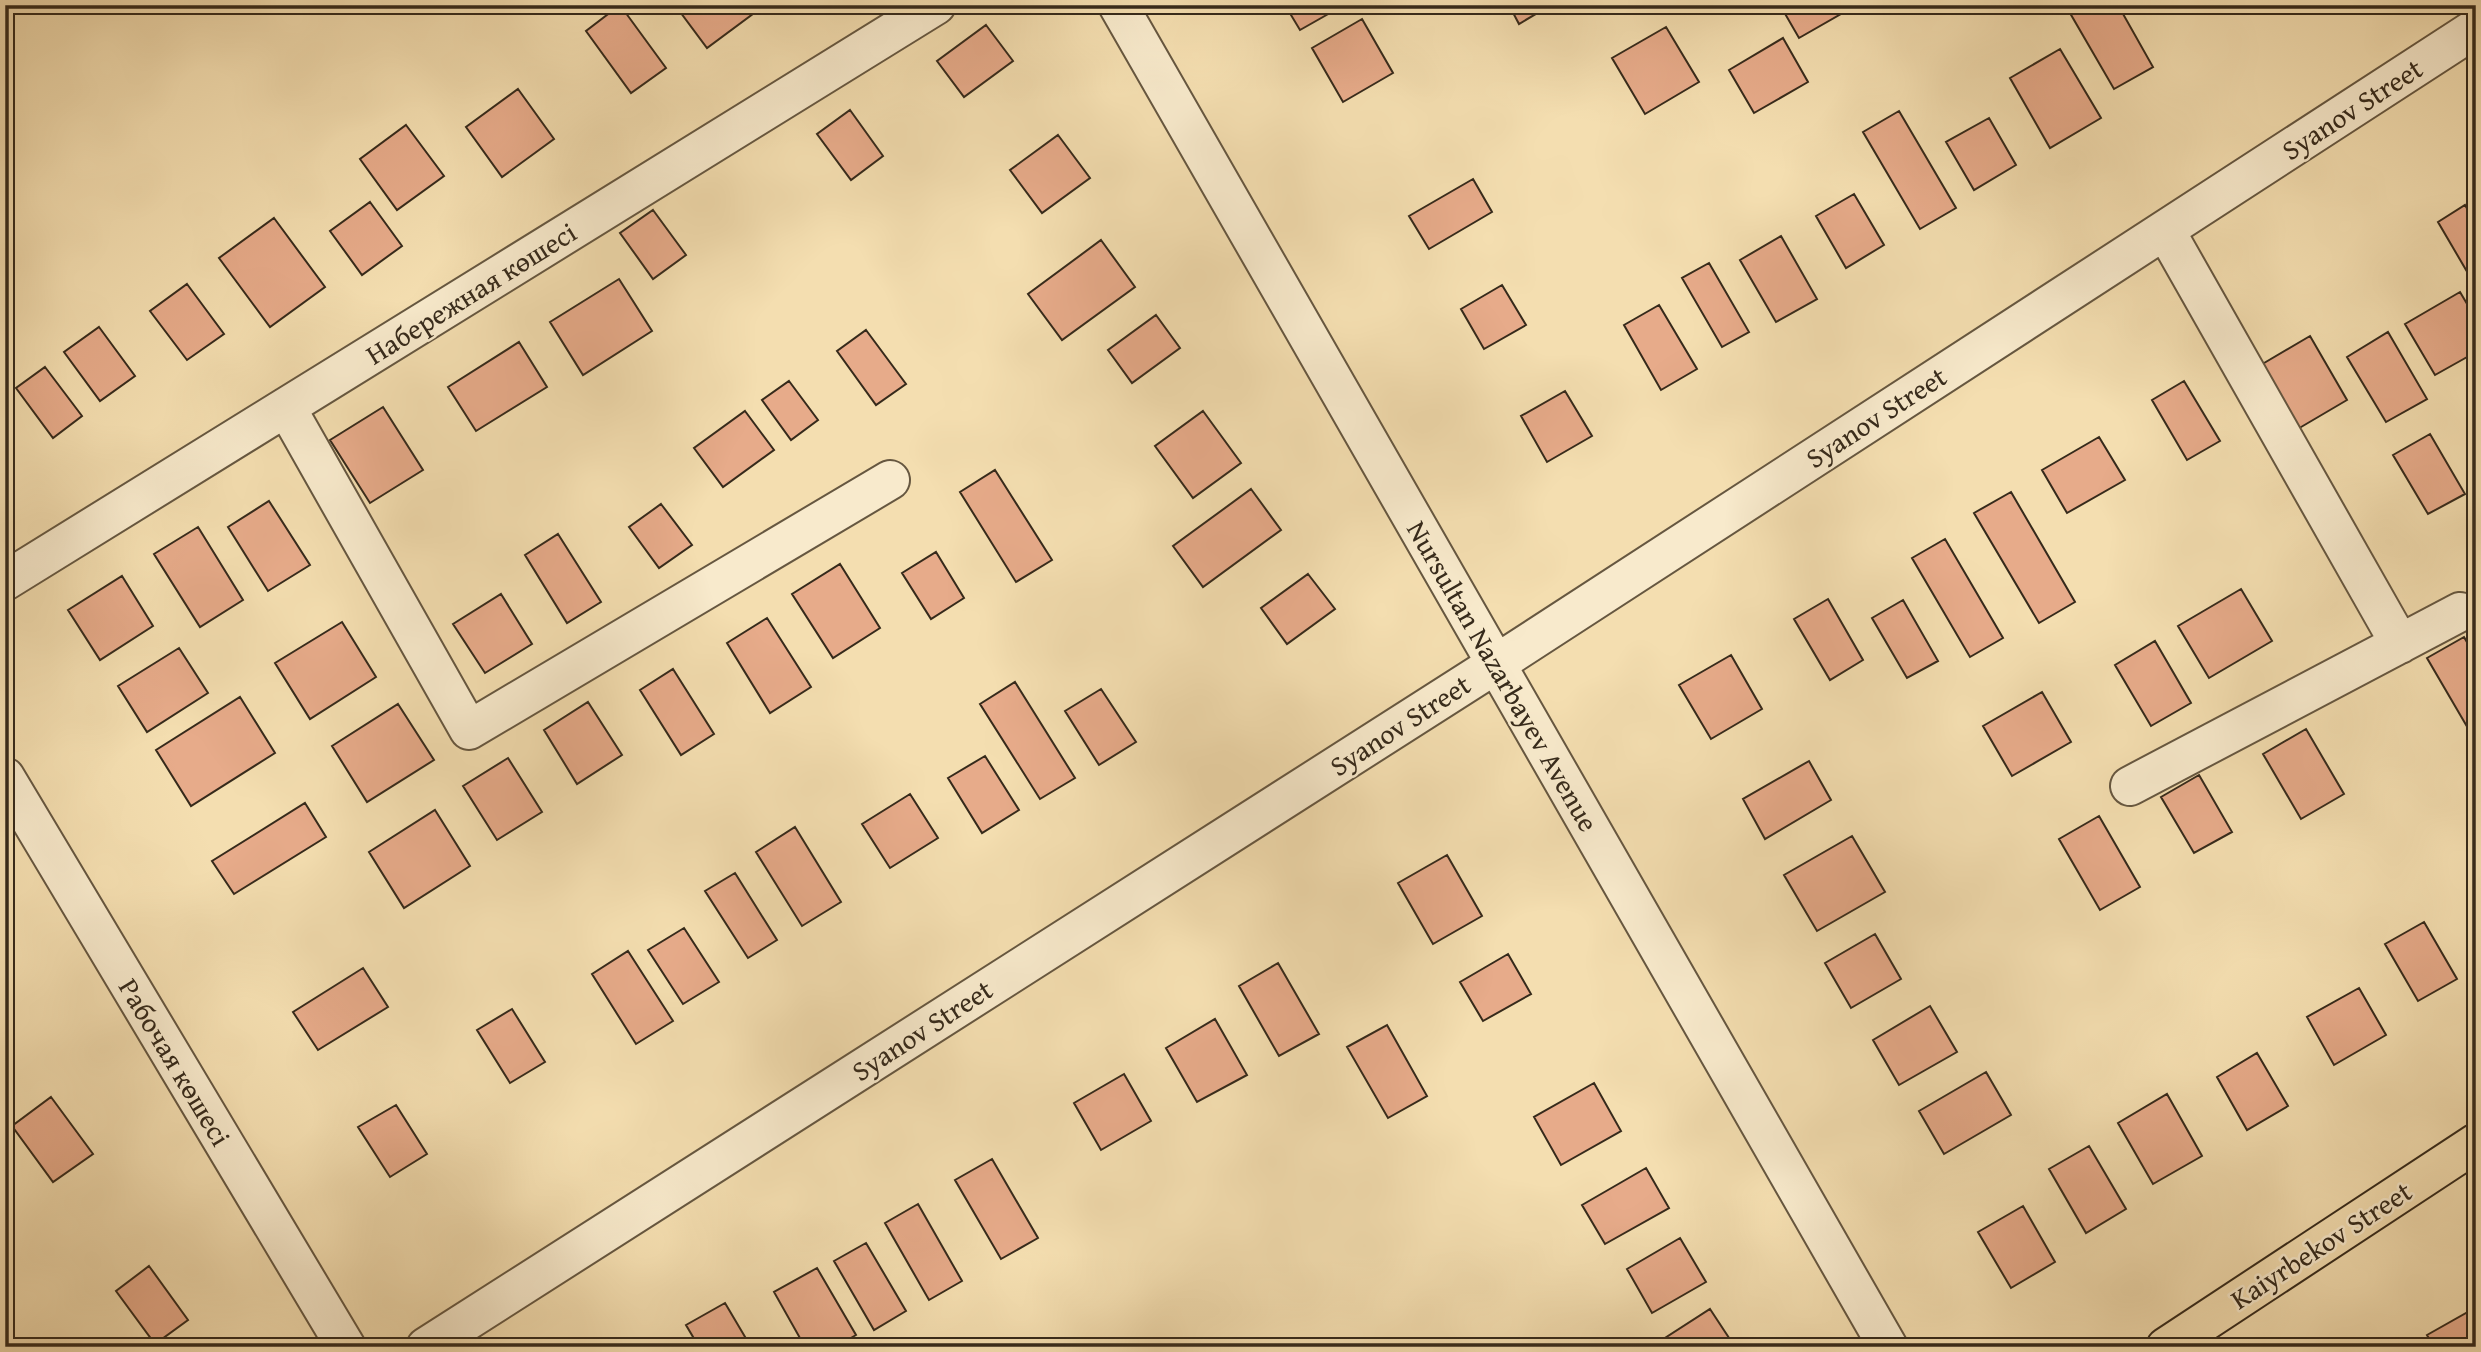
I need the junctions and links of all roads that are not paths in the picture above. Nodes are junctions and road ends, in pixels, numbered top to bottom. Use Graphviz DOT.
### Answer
graph roads {
  1 [pos="936,5"];
  2 [pos="1118,5"];
  3 [pos="2476,28"];
  4 [pos="2165,230"];
  5 [pos="286,407"];
  6 [pos="890,480"];
  7 [pos="5,581"];
  8 [pos="2460,612"];
  9 [pos="2399,644"];
  10 [pos="1496,664"];
  11 [pos="5,777"];
  12 [pos="2130,786"];
  13 [pos="2476,1143"];
  14 [pos="346,1347"];
  15 [pos="426,1347"];
  16 [pos="1888,1347"];
  17 [pos="2166,1347"];
  1 -- 5 [label="street, Набережная көшесі"];
  2 -- 10 [label="street, Nursultan Nazarbayev Avenue"];
  3 -- 4 [label="street, Syanov Street"];
  4 -- 9 [label="street"];
  4 -- 10 [label="street, Syanov Street"];
  5 -- 6 [label="street"];
  5 -- 7 [label="street, Набережная көшесі"];
  8 -- 9 [label="street"];
  9 -- 12 [label="street"];
  10 -- 15 [label="street, Syanov Street"];
  10 -- 16 [label="street, Nursultan Nazarbayev Avenue"];
  11 -- 14 [label="street, Рабочая көшесі"];
  13 -- 17 [label="main road, Kaiyrbekov Street"];
}
